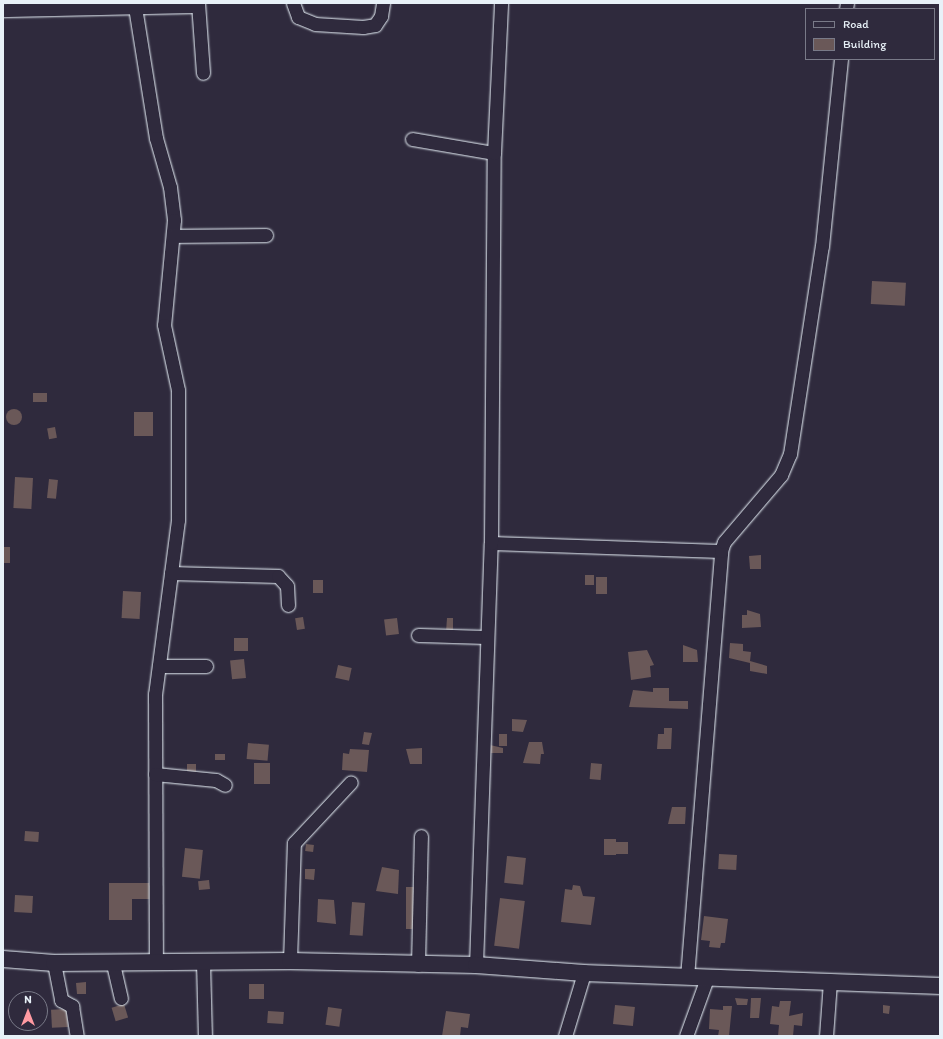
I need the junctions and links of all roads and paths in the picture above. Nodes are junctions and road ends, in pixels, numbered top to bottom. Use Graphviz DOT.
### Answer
graph roads {
  1 [pos="293,3"];
  2 [pos="383,3"];
  3 [pos="501,3"];
  4 [pos="198,4"];
  5 [pos="103,5"];
  6 [pos="135,7"];
  7 [pos="3,10"];
  8 [pos="841,60"];
  9 [pos="203,73"];
  10 [pos="412,139"];
  11 [pos="494,153"];
  12 [pos="266,235"];
  13 [pos="174,236"];
  14 [pos="491,543"];
  15 [pos="721,551"];
  16 [pos="171,573"];
  17 [pos="288,605"];
  18 [pos="418,635"];
  19 [pos="487,637"];
  20 [pos="159,666"];
  21 [pos="206,666"];
  22 [pos="155,774"];
  23 [pos="351,782"];
  24 [pos="225,784"];
  25 [pos="421,836"];
  26 [pos="3,960"];
  27 [pos="290,961"];
  28 [pos="156,962"];
  29 [pos="203,962"];
  30 [pos="54,963"];
  31 [pos="112,964"];
  32 [pos="418,965"];
  33 [pos="476,965"];
  34 [pos="584,973"];
  35 [pos="687,977"];
  36 [pos="707,978"];
  37 [pos="830,982"];
  38 [pos="940,986"];
  39 [pos="121,998"];
  40 [pos="77,1036"];
  41 [pos="205,1036"];
  42 [pos="564,1036"];
  43 [pos="686,1036"];
  44 [pos="826,1036"];
  1 -- 2 [label="street"];
  3 -- 11 [label="street"];
  4 -- 6 [label="street"];
  4 -- 9 [label="street"];
  5 -- 6 [label="street"];
  5 -- 7 [label="street"];
  6 -- 13 [label="street"];
  8 -- 15 [label="street"];
  10 -- 11 [label="street"];
  11 -- 14 [label="street"];
  12 -- 13 [label="street"];
  13 -- 16 [label="street"];
  14 -- 15 [label="street"];
  14 -- 19 [label="street"];
  15 -- 35 [label="street"];
  16 -- 17 [label="street"];
  16 -- 20 [label="street"];
  18 -- 19 [label="street"];
  19 -- 33 [label="street"];
  20 -- 21 [label="street"];
  20 -- 22 [label="street"];
  22 -- 24 [label="street"];
  22 -- 28 [label="street"];
  23 -- 27 [label="street"];
  25 -- 32 [label="street"];
  26 -- 30 [label="street"];
  27 -- 29 [label="street"];
  27 -- 32 [label="street"];
  28 -- 29 [label="street"];
  28 -- 31 [label="street"];
  29 -- 41 [label="street"];
  30 -- 31 [label="street"];
  30 -- 40 [label="street"];
  31 -- 39 [label="street"];
  32 -- 33 [label="street"];
  33 -- 34 [label="street"];
  34 -- 35 [label="street"];
  34 -- 42 [label="street"];
  35 -- 36 [label="street"];
  36 -- 37 [label="street"];
  36 -- 43 [label="street"];
  37 -- 38 [label="street"];
  37 -- 44 [label="street"];
}
